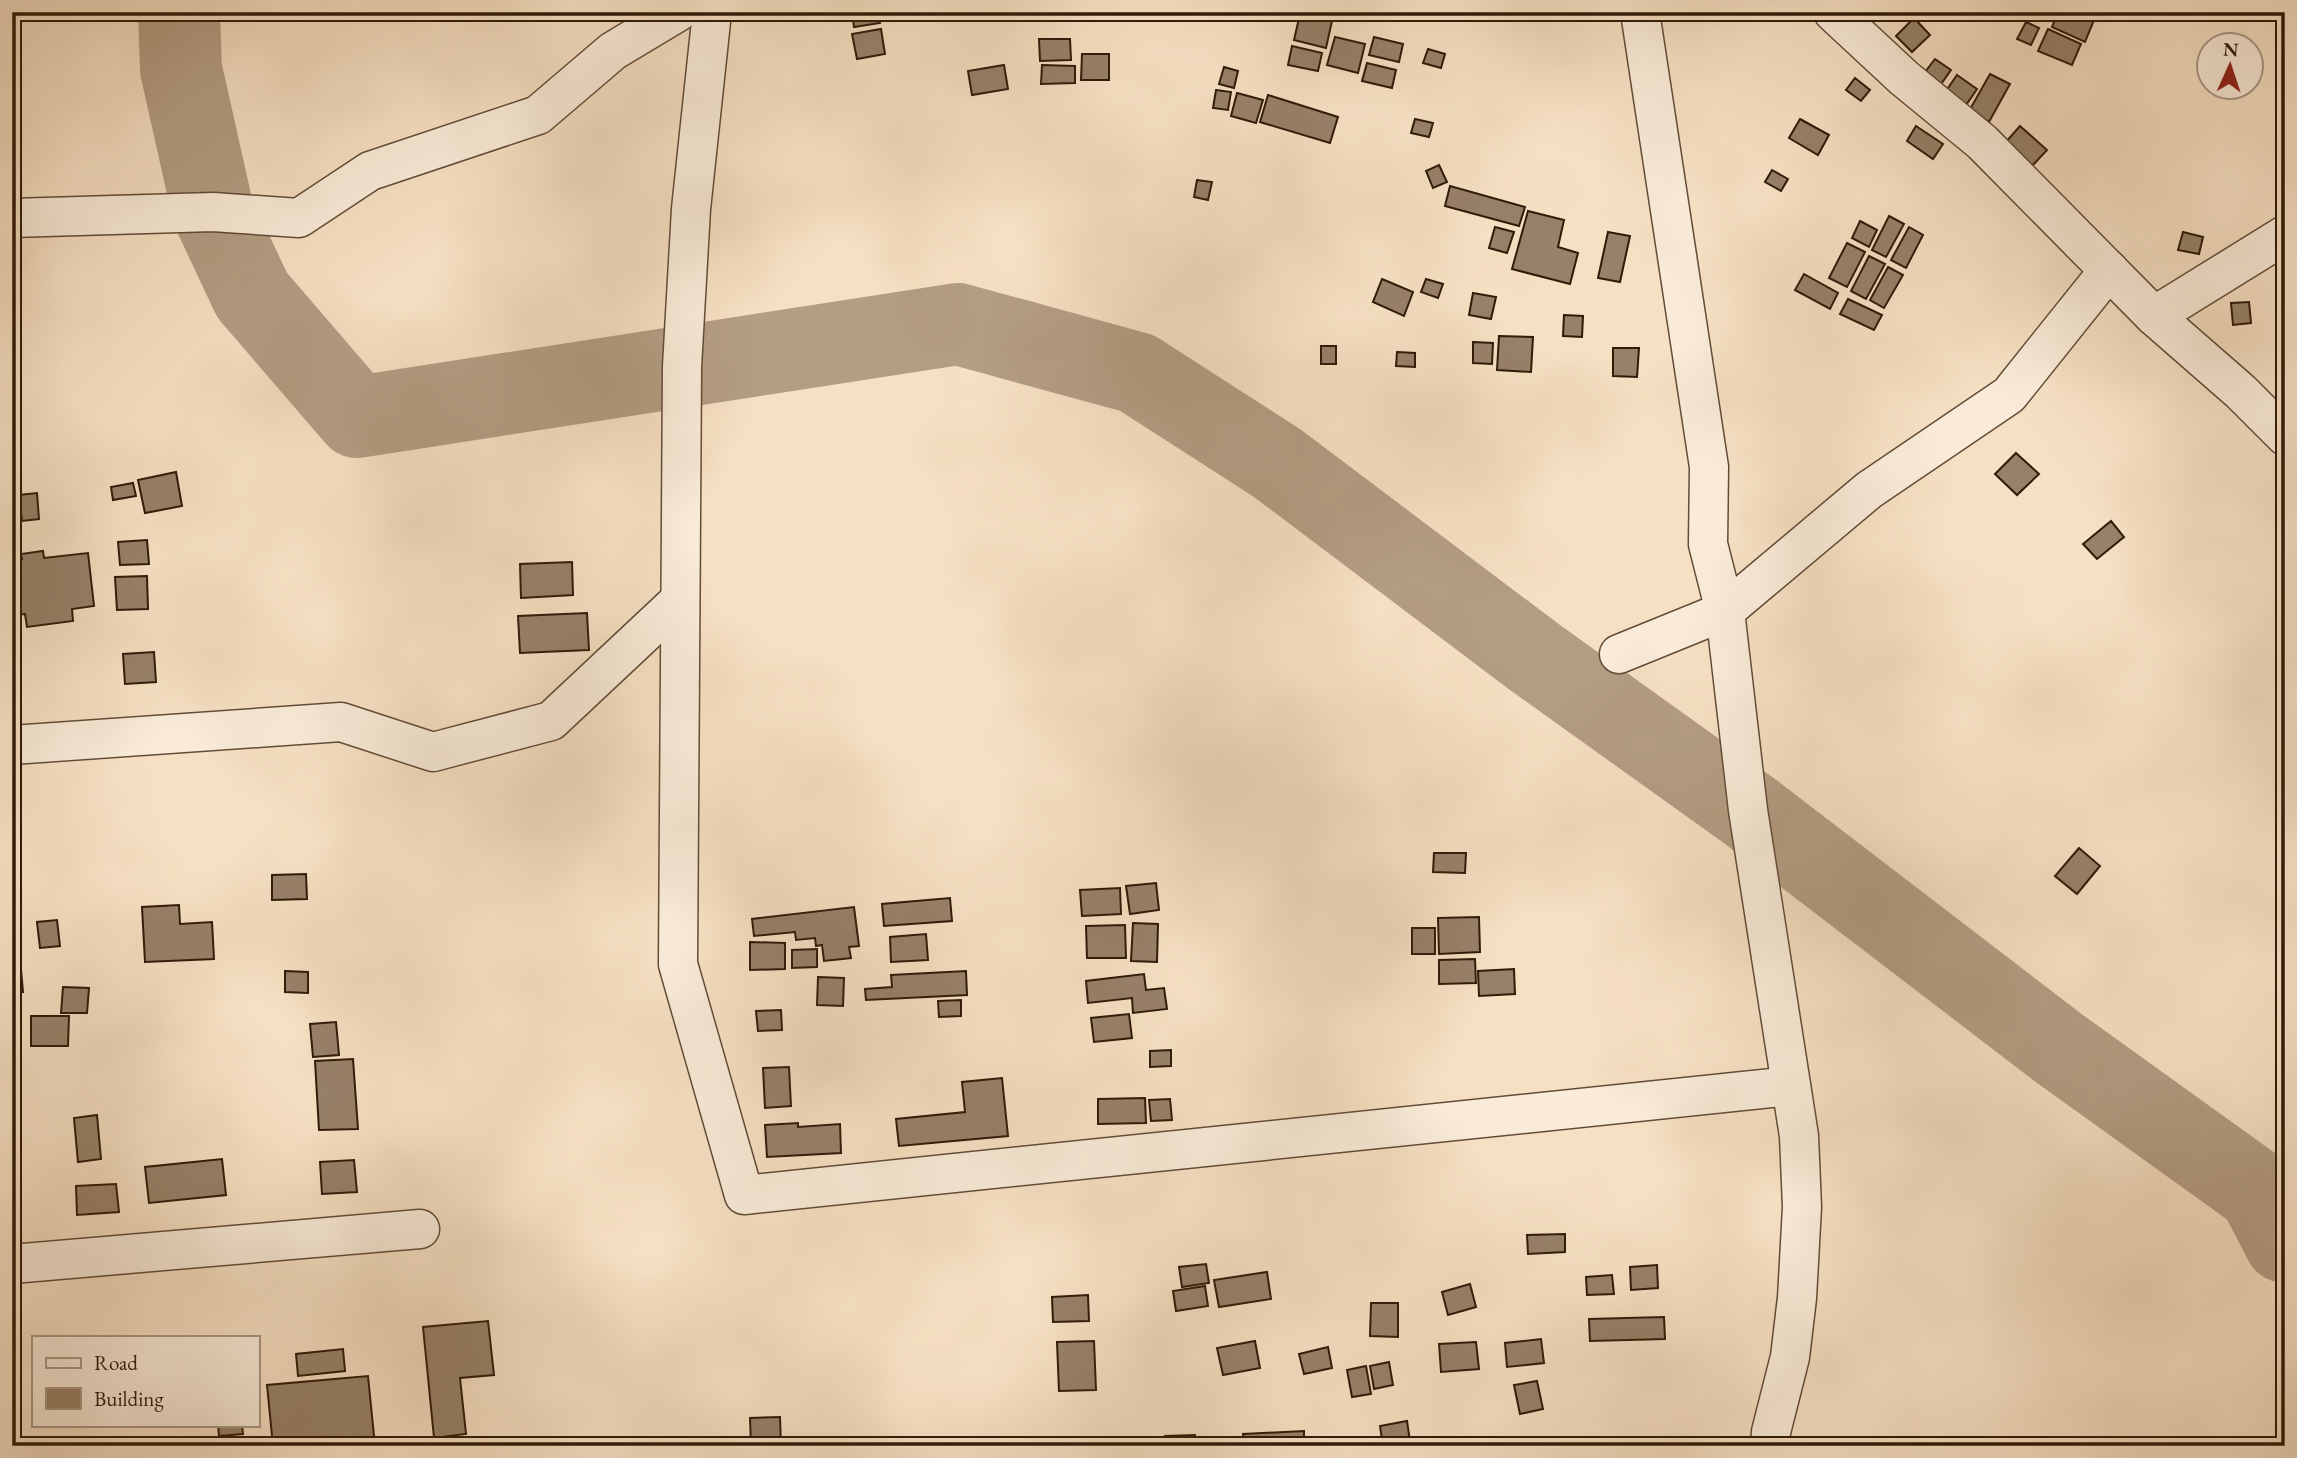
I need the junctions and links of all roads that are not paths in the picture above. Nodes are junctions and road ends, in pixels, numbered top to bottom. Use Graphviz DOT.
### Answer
graph roads {
  1 [pos="677,12"];
  2 [pos="712,12"];
  3 [pos="1640,12"];
  4 [pos="1833,12"];
  5 [pos="12,218"];
  6 [pos="2285,234"];
  7 [pos="2109,270"];
  8 [pos="2154,316"];
  9 [pos="2285,436"];
  10 [pos="680,600"];
  11 [pos="1725,611"];
  12 [pos="1619,654"];
  13 [pos="12,745"];
  14 [pos="1791,1086"];
  15 [pos="420,1229"];
  16 [pos="12,1264"];
  17 [pos="1770,1446"];
  1 -- 5 [label="street"];
  2 -- 10 [label="street"];
  3 -- 11 [label="street"];
  4 -- 7 [label="street"];
  6 -- 8 [label="street"];
  7 -- 8 [label="street"];
  7 -- 11 [label="street"];
  8 -- 9 [label="street"];
  10 -- 13 [label="street"];
  10 -- 14 [label="street"];
  11 -- 12 [label="street"];
  11 -- 14 [label="street"];
  14 -- 17 [label="street"];
  15 -- 16 [label="street"];
}
